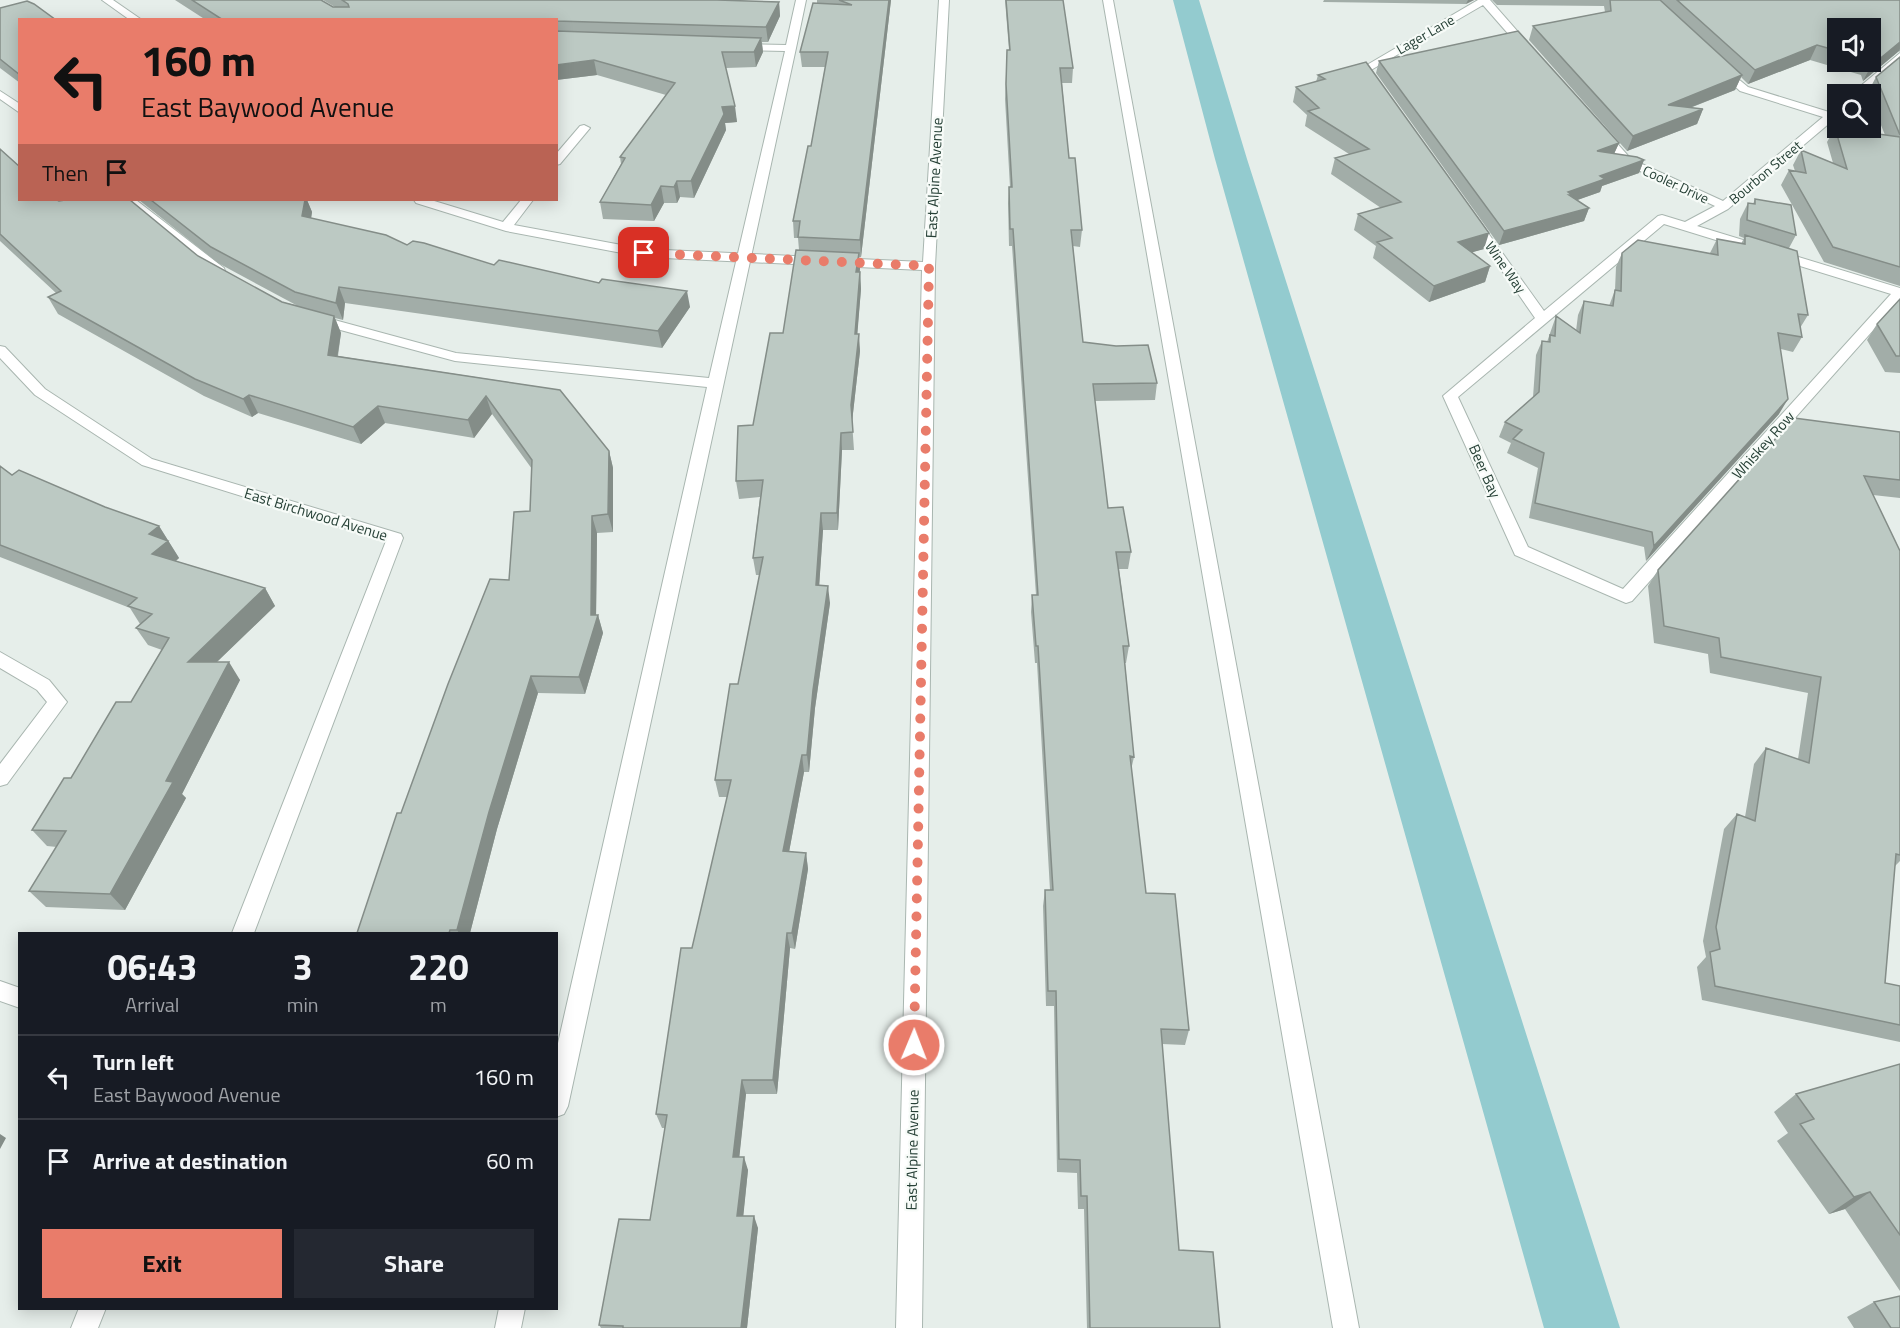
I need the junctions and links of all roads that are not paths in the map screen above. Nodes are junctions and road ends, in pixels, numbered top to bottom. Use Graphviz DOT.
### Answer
graph roads {
  1 [pos="107,0"];
  2 [pos="801,0"];
  3 [pos="944,0"];
  4 [pos="1108,0"];
  5 [pos="1484,0"];
  6 [pos="134,18"];
  7 [pos="732,46"];
  8 [pos="791,48"];
  9 [pos="1709,56"];
  10 [pos="1899,58"];
  11 [pos="1540,63"];
  12 [pos="1868,84"];
  13 [pos="0,94"];
  14 [pos="1386,98"];
  15 [pos="18,108"];
  16 [pos="1827,111"];
  17 [pos="1827,119"];
  18 [pos="1595,125"];
  19 [pos="584,128"];
  20 [pos="558,160"];
  21 [pos="130,201"];
  22 [pos="423,201"];
  23 [pos="526,201"];
  24 [pos="1724,206"];
  25 [pos="1468,213"];
  26 [pos="1687,226"];
  27 [pos="506,227"];
  28 [pos="743,257"];
  29 [pos="929,266"];
  30 [pos="231,278"];
  31 [pos="1900,292"];
  32 [pos="308,317"];
  33 [pos="1543,319"];
  34 [pos="0,350"];
  35 [pos="715,384"];
  36 [pos="1626,597"];
  37 [pos="0,659"];
  38 [pos="0,778"];
  39 [pos="243,932"];
  40 [pos="0,991"];
  41 [pos="18,997"];
  42 [pos="558,1097"];
  43 [pos="92,1310"];
  44 [pos="512,1310"];
  45 [pos="84,1328"];
  46 [pos="508,1328"];
  47 [pos="909,1328"];
  48 [pos="1346,1328"];
  1 -- 6 [label="street"];
  2 -- 8 [label="street"];
  3 -- 29 [label="street, East Alpine Avenue"];
  4 -- 48 [label="street"];
  5 -- 11 [label="street"];
  5 -- 14 [label="street, Lager Lane"];
  7 -- 8 [label="street"];
  8 -- 28 [label="street"];
  9 -- 16 [label="street"];
  10 -- 12 [label="street"];
  13 -- 15 [label="street"];
  17 -- 24 [label="street, Bourbon Street"];
  18 -- 24 [label="street, Cooler Drive"];
  19 -- 20 [label="street"];
  21 -- 30 [label="street"];
  22 -- 27 [label="street"];
  23 -- 27 [label="street"];
  24 -- 26 [label="street, Bourbon Street"];
  25 -- 33 [label="street, Wine Way"];
  26 -- 31 [label="street"];
  26 -- 33 [label="street"];
  27 -- 28 [label="street"];
  28 -- 29 [label="street"];
  28 -- 35 [label="street"];
  29 -- 47 [label="street, East Alpine Avenue"];
  31 -- 36 [label="street, Whiskey Row"];
  32 -- 35 [label="street"];
  33 -- 36 [label="street, Beer Bay"];
  34 -- 39 [label="street, East Birchwood Avenue"];
  35 -- 42 [label="street"];
  37 -- 38 [label="street"];
  40 -- 41 [label="street"];
  43 -- 45 [label="street"];
  44 -- 46 [label="street"];
}
